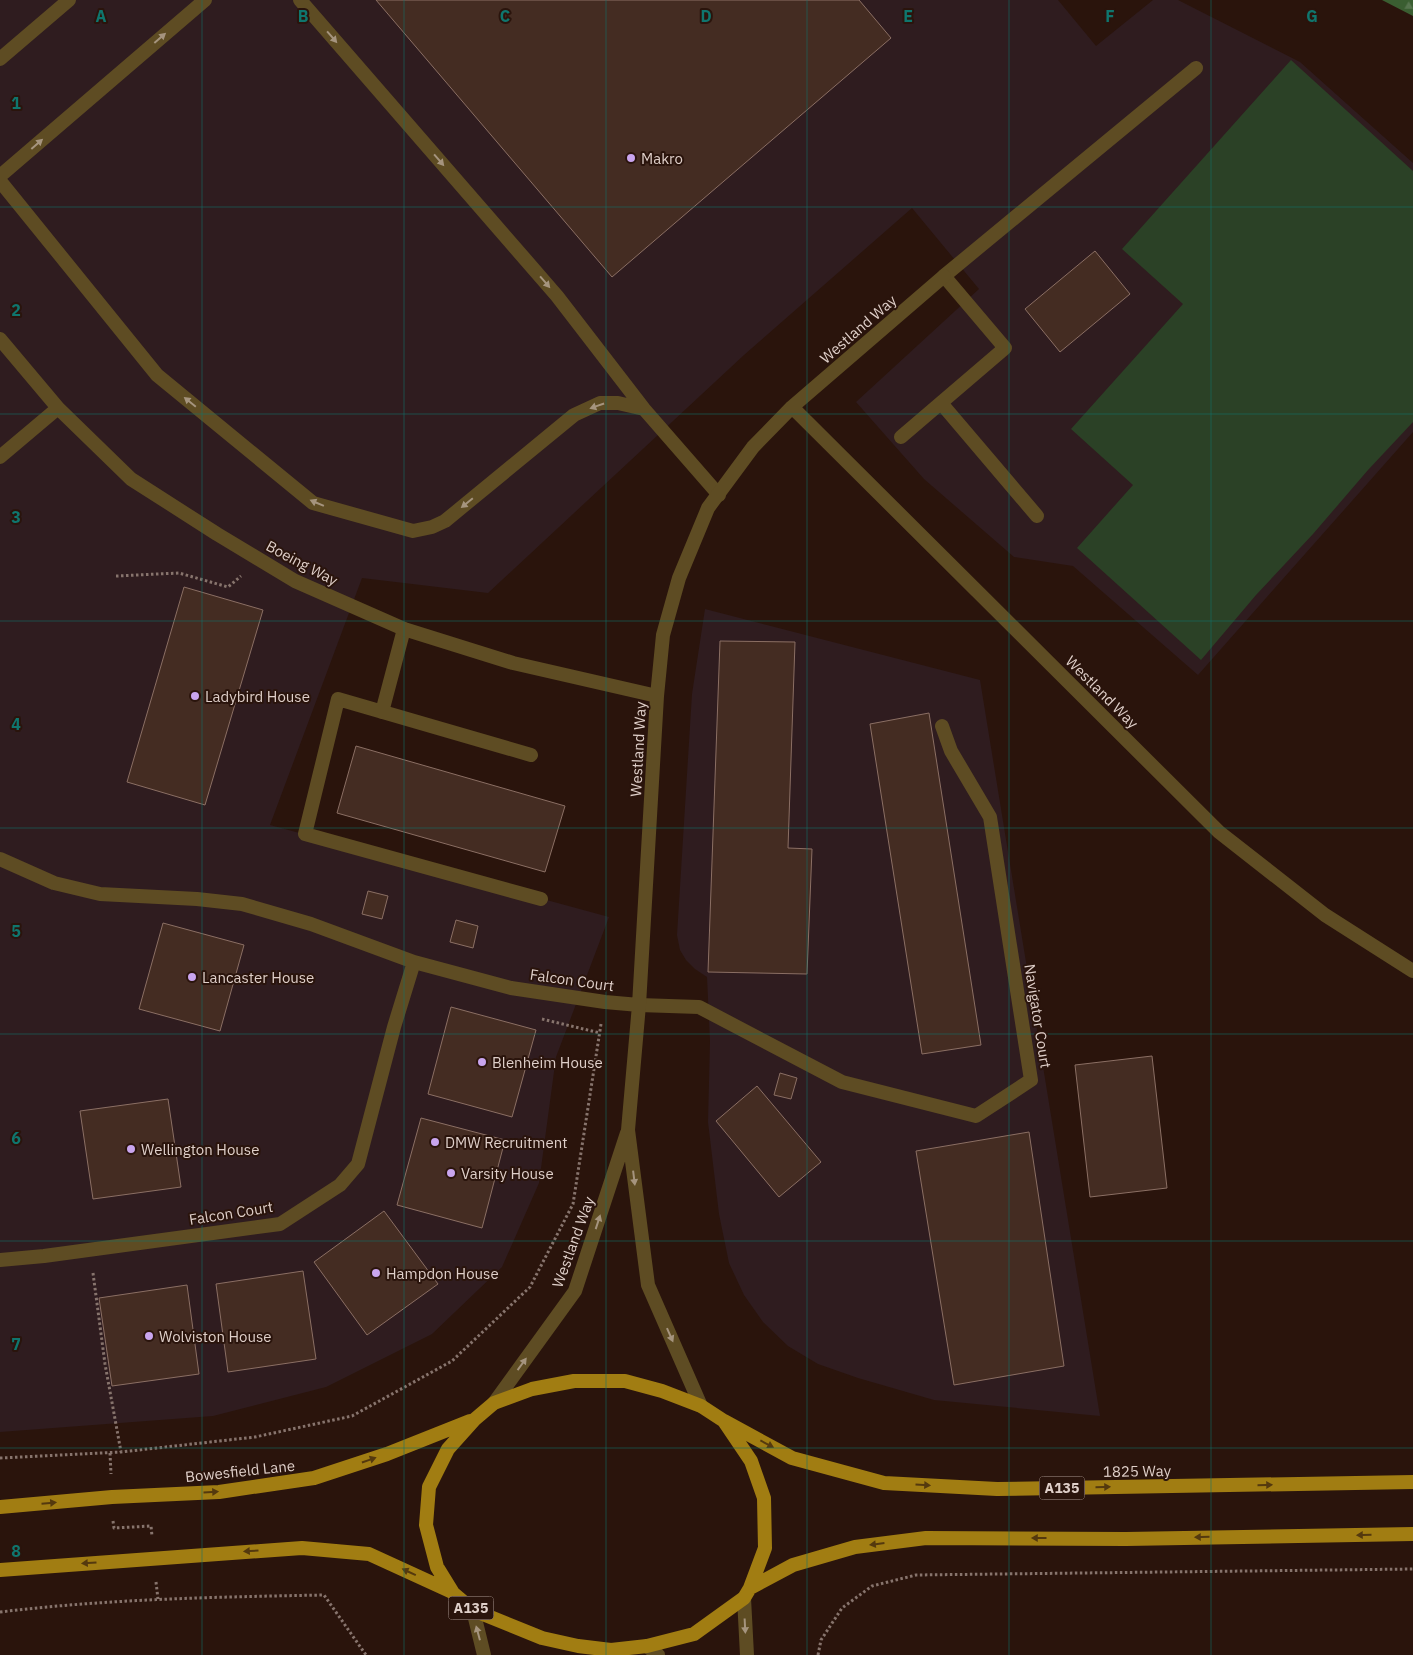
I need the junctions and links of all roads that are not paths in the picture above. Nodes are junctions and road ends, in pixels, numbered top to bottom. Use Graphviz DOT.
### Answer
graph roads {
  1 [pos="69,0"];
  2 [pos="205,0"];
  3 [pos="300,0"];
  4 [pos="0,59"];
  5 [pos="1196,68"];
  6 [pos="0,176"];
  7 [pos="0,181"];
  8 [pos="944,276"];
  9 [pos="0,339"];
  10 [pos="941,403"];
  11 [pos="792,407"];
  12 [pos="58,408"];
  13 [pos="644,409"];
  14 [pos="901,437"];
  15 [pos="0,457"];
  16 [pos="718,495"];
  17 [pos="1037,516"];
  18 [pos="404,629"];
  19 [pos="657,696"];
  20 [pos="382,712"];
  21 [pos="942,726"];
  22 [pos="531,755"];
  23 [pos="0,859"];
  24 [pos="541,899"];
  25 [pos="414,962"];
  26 [pos="1413,971"];
  27 [pos="639,1005"];
  28 [pos="628,1130"];
  29 [pos="0,1260"];
  30 [pos="494,1403"];
  31 [pos="701,1406"];
  32 [pos="474,1420"];
  33 [pos="724,1421"];
  34 [pos="1413,1482"];
  35 [pos="0,1507"];
  36 [pos="1413,1534"];
  37 [pos="0,1570"];
  38 [pos="453,1593"];
  39 [pos="747,1593"];
  40 [pos="473,1610"];
  41 [pos="647,1646"];
  42 [pos="609,1652"];
  43 [pos="484,1655"];
  44 [pos="658,1655"];
  45 [pos="746,1655"];
  1 -- 4 [label="street"];
  6 -- 2 [label="street, one-way"];
  3 -- 13 [label="street, one-way"];
  5 -- 8 [label="street, Westland Way"];
  13 -- 7 [label="street, one-way"];
  8 -- 10 [label="street"];
  8 -- 11 [label="street, Westland Way"];
  9 -- 12 [label="street, Boeing Way"];
  10 -- 14 [label="street"];
  10 -- 17 [label="street"];
  11 -- 16 [label="street, Westland Way"];
  11 -- 26 [label="street, Westland Way"];
  12 -- 15 [label="street"];
  12 -- 18 [label="street, Boeing Way"];
  13 -- 16 [label="street"];
  16 -- 19 [label="street, Westland Way"];
  18 -- 19 [label="street, Boeing Way"];
  18 -- 20 [label="street"];
  19 -- 27 [label="street, Westland Way"];
  20 -- 22 [label="street"];
  20 -- 24 [label="street"];
  21 -- 27 [label="street, Navigator Court"];
  23 -- 25 [label="street, Falcon Court"];
  25 -- 27 [label="street, Falcon Court"];
  25 -- 29 [label="street, Falcon Court"];
  27 -- 28 [label="street, Westland Way"];
  30 -- 28 [label="street, Westland Way, one-way"];
  28 -- 31 [label="street, Westland Way, one-way"];
  30 -- 31 [label="main road, A135"];
  30 -- 32 [label="main road, A135"];
  31 -- 33 [label="main road, A135"];
  35 -- 32 [label="main road, Bowesfield Lane / A135, one-way"];
  32 -- 38 [label="main road, A135"];
  33 -- 34 [label="main road, 1825 Way / A135, one-way"];
  33 -- 39 [label="main road, A135"];
  36 -- 39 [label="main road, A135, one-way"];
  38 -- 37 [label="main road, A135, one-way"];
  38 -- 40 [label="main road, A135"];
  39 -- 41 [label="main road, A135"];
  39 -- 45 [label="street, one-way"];
  40 -- 42 [label="main road, A135"];
  43 -- 40 [label="street, one-way"];
  41 -- 42 [label="main road, A135"];
  41 -- 44 [label="street"];
}
